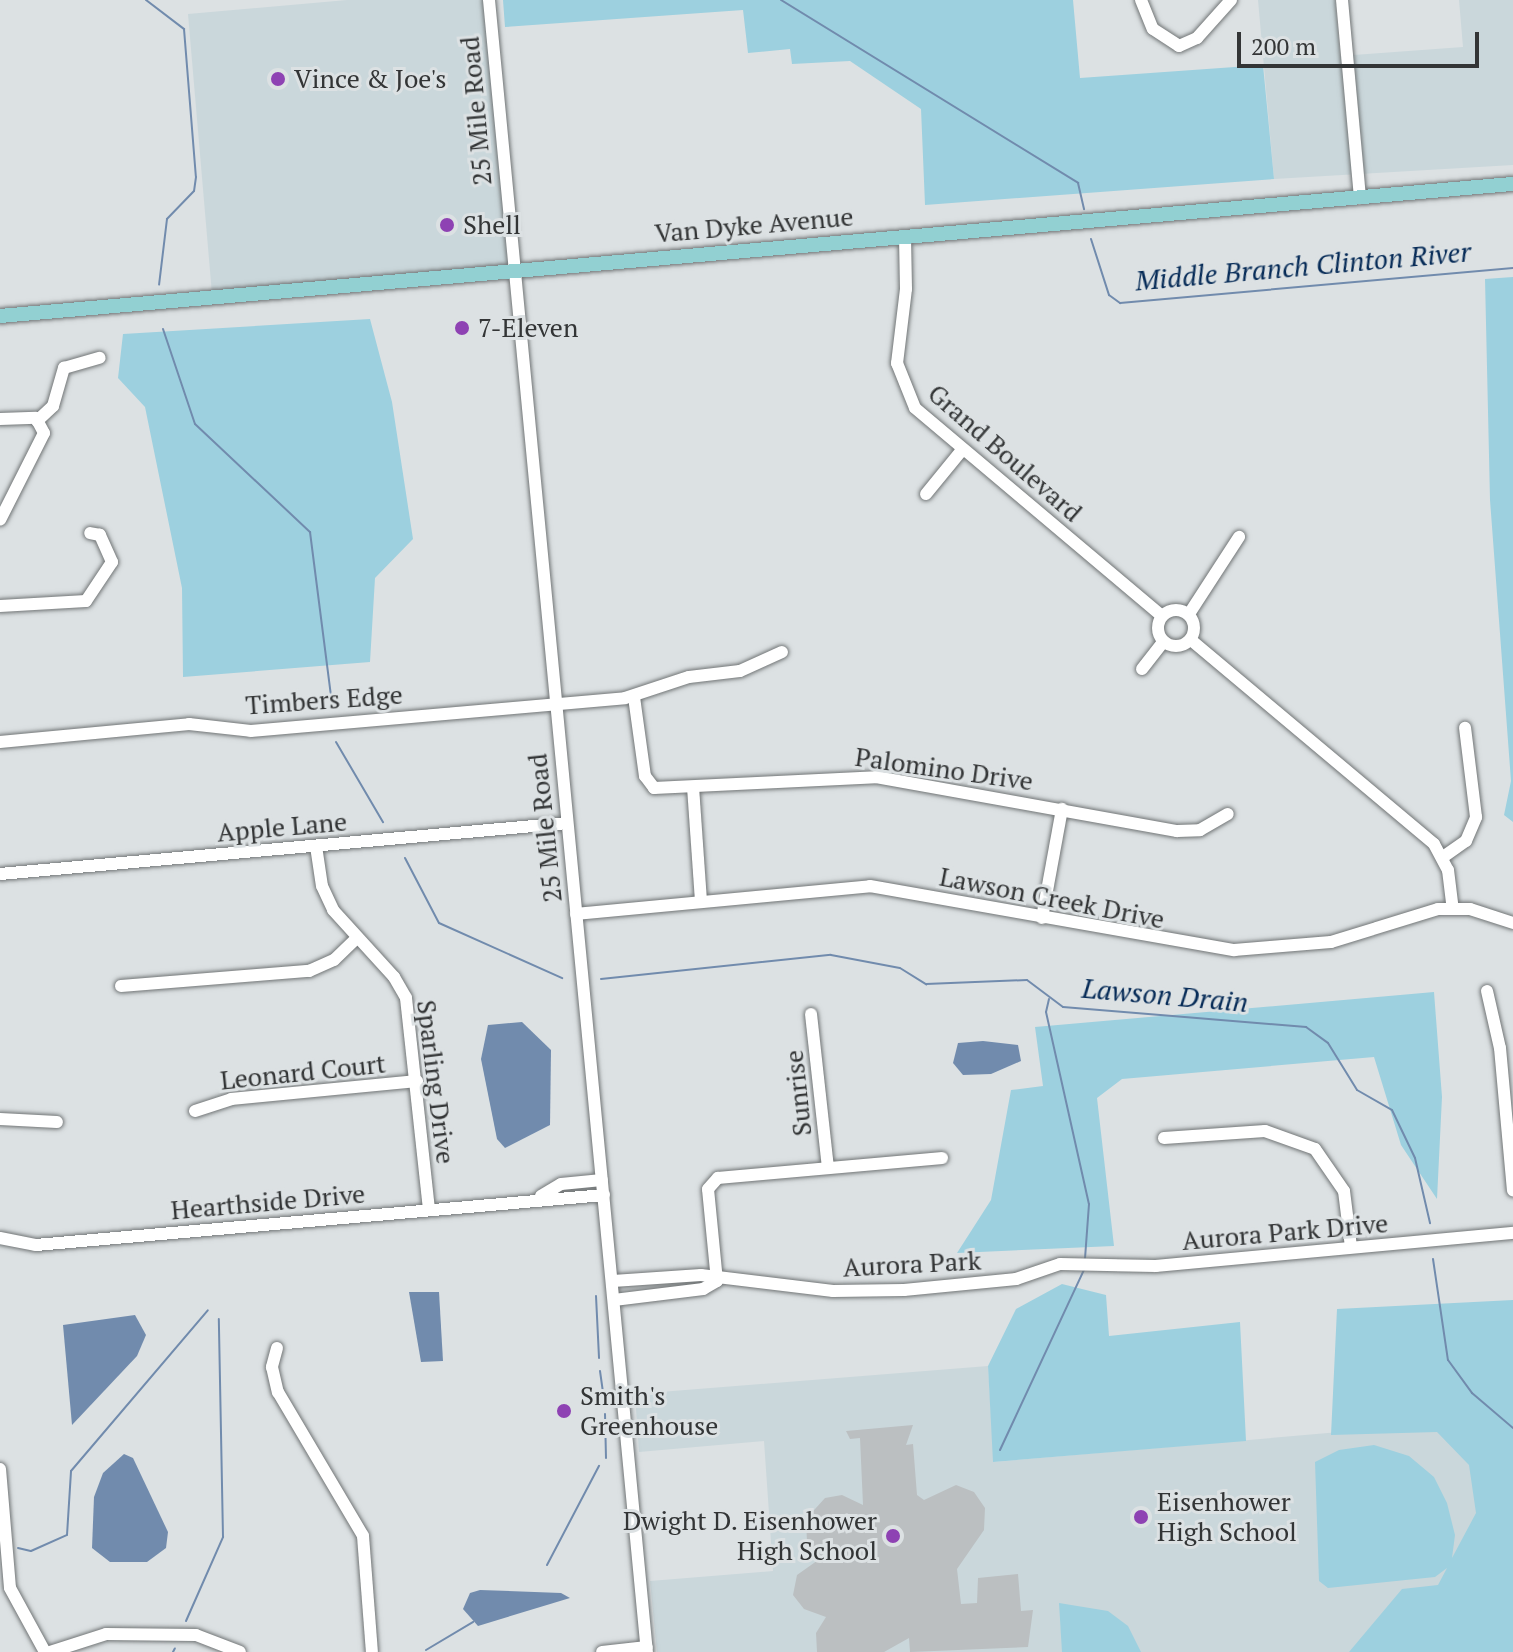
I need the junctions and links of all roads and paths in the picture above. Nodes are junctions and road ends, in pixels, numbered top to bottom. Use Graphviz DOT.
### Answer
graph roads {
  1 [pos="489,0"];
  2 [pos="1141,0"];
  3 [pos="1231,0"];
  4 [pos="1342,0"];
  5 [pos="1513,184"];
  6 [pos="1360,198"];
  7 [pos="905,237"];
  8 [pos="511,268"];
  9 [pos="0,316"];
  10 [pos="100,358"];
  11 [pos="0,419"];
  12 [pos="37,421"];
  13 [pos="962,450"];
  14 [pos="926,494"];
  15 [pos="0,520"];
  16 [pos="90,533"];
  17 [pos="1239,537"];
  18 [pos="2,606"];
  19 [pos="1189,614"];
  20 [pos="1162,616"];
  21 [pos="1191,640"];
  22 [pos="1163,642"];
  23 [pos="782,652"];
  24 [pos="1142,669"];
  25 [pos="634,697"];
  26 [pos="555,703"];
  27 [pos="1465,728"];
  28 [pos="0,742"];
  29 [pos="693,787"];
  30 [pos="1062,809"];
  31 [pos="1228,814"];
  32 [pos="567,823"];
  33 [pos="316,846"];
  34 [pos="1443,857"];
  35 [pos="0,874"];
  36 [pos="701,902"];
  37 [pos="1453,908"];
  38 [pos="576,914"];
  39 [pos="1042,918"];
  40 [pos="1513,923"];
  41 [pos="357,938"];
  42 [pos="121,986"];
  43 [pos="1487,991"];
  44 [pos="811,1014"];
  45 [pos="417,1081"];
  46 [pos="195,1111"];
  47 [pos="0,1119"];
  48 [pos="57,1122"];
  49 [pos="1164,1138"];
  50 [pos="942,1158"];
  51 [pos="828,1167"];
  52 [pos="602,1180"];
  53 [pos="1513,1190"];
  54 [pos="604,1195"];
  55 [pos="541,1196"];
  56 [pos="429,1209"];
  57 [pos="1513,1233"];
  58 [pos="0,1238"];
  59 [pos="1351,1247"];
  60 [pos="1060,1264"];
  61 [pos="667,1276"];
  62 [pos="613,1281"];
  63 [pos="717,1281"];
  64 [pos="669,1295"];
  65 [pos="614,1300"];
  66 [pos="277,1348"];
  67 [pos="0,1469"];
  68 [pos="1,1491"];
  69 [pos="647,1650"];
  70 [pos="48,1652"];
  71 [pos="240,1652"];
  72 [pos="372,1652"];
  73 [pos="602,1652"];
  1 -- 8 [label="street, 25 Mile Road"];
  2 -- 3 [label="street"];
  4 -- 6 [label="street"];
  5 -- 6 [label="main road, Van Dyke Avenue"];
  6 -- 7 [label="main road, Van Dyke Avenue"];
  7 -- 8 [label="main road, Van Dyke Avenue"];
  7 -- 13 [label="street, Grand Boulevard"];
  8 -- 9 [label="main road, Van Dyke Avenue"];
  8 -- 26 [label="street, 25 Mile Road"];
  10 -- 12 [label="street"];
  11 -- 12 [label="street"];
  12 -- 15 [label="street"];
  13 -- 14 [label="street"];
  13 -- 20 [label="street, Grand Boulevard"];
  16 -- 18 [label="street"];
  17 -- 19 [label="street"];
  19 -- 20 [label="street"];
  19 -- 21 [label="street"];
  20 -- 22 [label="street"];
  21 -- 22 [label="street"];
  21 -- 34 [label="street"];
  22 -- 24 [label="street"];
  23 -- 25 [label="street, Timbers Edge"];
  25 -- 26 [label="street, Timbers Edge"];
  25 -- 29 [label="street, Palomino Drive"];
  26 -- 28 [label="street, Timbers Edge"];
  26 -- 32 [label="street, 25 Mile Road"];
  27 -- 34 [label="street"];
  29 -- 30 [label="street, Palomino Drive"];
  29 -- 36 [label="street"];
  30 -- 31 [label="street, Palomino Drive"];
  30 -- 39 [label="street"];
  32 -- 33 [label="street, Apple Lane"];
  32 -- 38 [label="street, 25 Mile Road"];
  33 -- 35 [label="street, Apple Lane"];
  33 -- 41 [label="street, Sparling Drive"];
  34 -- 37 [label="street"];
  36 -- 38 [label="street, Lawson Creek Drive"];
  36 -- 39 [label="street, Lawson Creek Drive"];
  37 -- 39 [label="street, Lawson Creek Drive"];
  37 -- 40 [label="street, Lawson Creek Drive"];
  38 -- 52 [label="street, 25 Mile Road"];
  41 -- 42 [label="street"];
  41 -- 45 [label="street, Sparling Drive"];
  43 -- 53 [label="street"];
  44 -- 51 [label="street, Sunrise"];
  45 -- 46 [label="street, Leonard Court"];
  45 -- 56 [label="street, Sparling Drive"];
  47 -- 48 [label="street"];
  49 -- 59 [label="street"];
  50 -- 51 [label="street"];
  51 -- 63 [label="street"];
  52 -- 54 [label="street, 25 Mile Road"];
  52 -- 55 [label="street, Hearthside Drive"];
  54 -- 55 [label="street, Hearthside Drive"];
  54 -- 62 [label="street, 25 Mile Road"];
  55 -- 56 [label="street, Hearthside Drive"];
  56 -- 58 [label="street, Hearthside Drive"];
  57 -- 59 [label="street, Aurora Park Drive"];
  59 -- 60 [label="street, Aurora Park Drive"];
  60 -- 63 [label="street, Aurora Park"];
  61 -- 62 [label="street, Aurora Park"];
  61 -- 63 [label="street, Aurora Park"];
  61 -- 64 [label="street"];
  62 -- 65 [label="street, 25 Mile Road"];
  63 -- 64 [label="street, Aurora Park"];
  64 -- 65 [label="street, Aurora Park"];
  65 -- 69 [label="street, 25 Mile Road"];
  66 -- 72 [label="street"];
  67 -- 68 [label="street"];
  68 -- 70 [label="street"];
  69 -- 73 [label="street"];
  70 -- 71 [label="street"];
}
